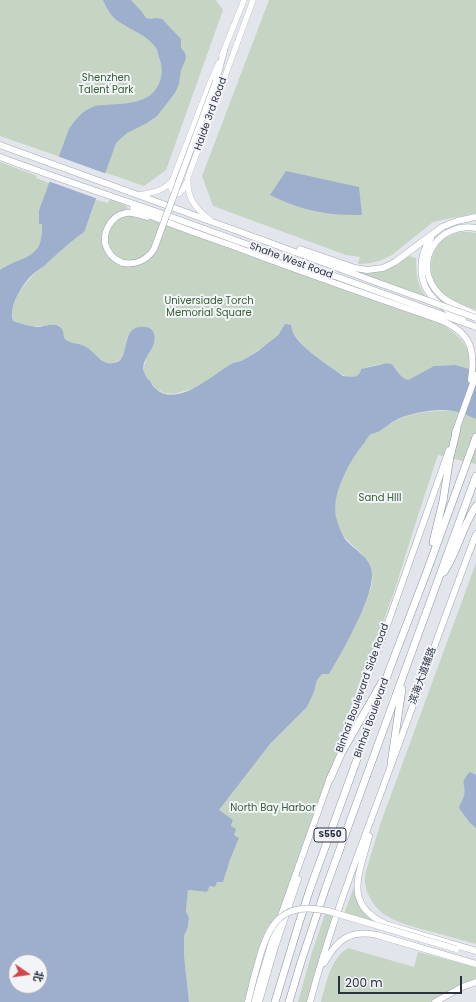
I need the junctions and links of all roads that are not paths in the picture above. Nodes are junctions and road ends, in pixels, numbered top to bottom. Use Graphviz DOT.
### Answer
graph roads {
  1 [pos="244,0"];
  2 [pos="253,0"];
  3 [pos="224,51"];
  4 [pos="220,68"];
  5 [pos="227,70"];
  6 [pos="0,145"];
  7 [pos="0,157"];
  8 [pos="176,174"];
  9 [pos="188,177"];
  10 [pos="106,195"];
  11 [pos="139,195"];
  12 [pos="476,217"];
  13 [pos="163,221"];
  14 [pos="212,221"];
  15 [pos="476,228"];
  16 [pos="436,232"];
  17 [pos="265,240"];
  18 [pos="277,263"];
  19 [pos="325,273"];
  20 [pos="476,316"];
  21 [pos="476,326"];
  22 [pos="476,375"];
  23 [pos="467,399"];
  24 [pos="456,429"];
  25 [pos="476,437"];
  26 [pos="476,476"];
  27 [pos="476,506"];
  28 [pos="441,524"];
  29 [pos="459,532"];
  30 [pos="475,536"];
  31 [pos="390,668"];
  32 [pos="405,670"];
  33 [pos="392,764"];
  34 [pos="330,779"];
  35 [pos="373,814"];
  36 [pos="308,840"];
  37 [pos="476,953"];
  38 [pos="476,964"];
  39 [pos="316,981"];
  40 [pos="476,983"];
  41 [pos="260,999"];
  42 [pos="248,1002"];
  43 [pos="254,1002"];
  44 [pos="275,1002"];
  45 [pos="289,1002"];
  46 [pos="310,1002"];
  47 [pos="435,1002"];
  48 [pos="444,1002"];
  1 -- 3 [label="main road, Haide 3rd Road"];
  2 -- 5 [label="main road, Haide 3rd Road"];
  3 -- 4 [label="main road"];
  3 -- 8 [label="main road, Haide 3rd Road"];
  4 -- 5 [label="main road"];
  4 -- 13 [label="main road, bridge"];
  5 -- 9 [label="main road, Haide 3rd Road"];
  6 -- 11 [label="main road, Shahe West Road"];
  7 -- 10 [label="main road"];
  8 -- 9 [label="main road"];
  8 -- 11 [label="main road, Haide 3rd Road"];
  9 -- 14 [label="main road, Haide 3rd Road"];
  10 -- 13 [label="main road"];
  10 -- 19 [label="main road, Shahe West Road"];
  11 -- 14 [label="main road, Shahe West Road"];
  12 -- 16 [label="main road"];
  13 -- 18 [label="main road"];
  14 -- 17 [label="main road, Shahe West Road"];
  15 -- 20 [label="main road"];
  16 -- 17 [label="main road"];
  16 -- 21 [label="main road"];
  17 -- 20 [label="main road, Shahe West Road, bridge"];
  18 -- 19 [label="main road"];
  18 -- 23 [label="main road"];
  19 -- 21 [label="main road, Shahe West Road"];
  22 -- 23 [label="main road, Binhai Boulevard Side Road"];
  23 -- 24 [label="main road, Binhai Boulevard Side Road"];
  24 -- 28 [label="highway"];
  24 -- 34 [label="main road, Binhai Boulevard Side Road"];
  25 -- 28 [label="highway, Binhai Boulevard / S550"];
  26 -- 29 [label="highway"];
  27 -- 29 [label="highway"];
  28 -- 31 [label="highway, Binhai Boulevard / S550"];
  29 -- 32 [label="highway, Binhai Boulevard / S550"];
  30 -- 33 [label="main road, 滨海大道辅路"];
  31 -- 34 [label="highway"];
  31 -- 44 [label="highway, Binhai Boulevard / S550"];
  32 -- 33 [label="highway"];
  32 -- 45 [label="highway, Binhai Boulevard / S550"];
  33 -- 35 [label="main road, 滨海大道辅路"];
  34 -- 36 [label="main road, Binhai Boulevard Side Road"];
  35 -- 37 [label="main road"];
  35 -- 39 [label="main road"];
  36 -- 41 [label="main road"];
  36 -- 43 [label="main road, Binhai Boulevard Side Road"];
  37 -- 42 [label="main road, bridge"];
  38 -- 39 [label="main road"];
  39 -- 46 [label="main road"];
  40 -- 47 [label="main road"];
  40 -- 48 [label="main road"];
}
